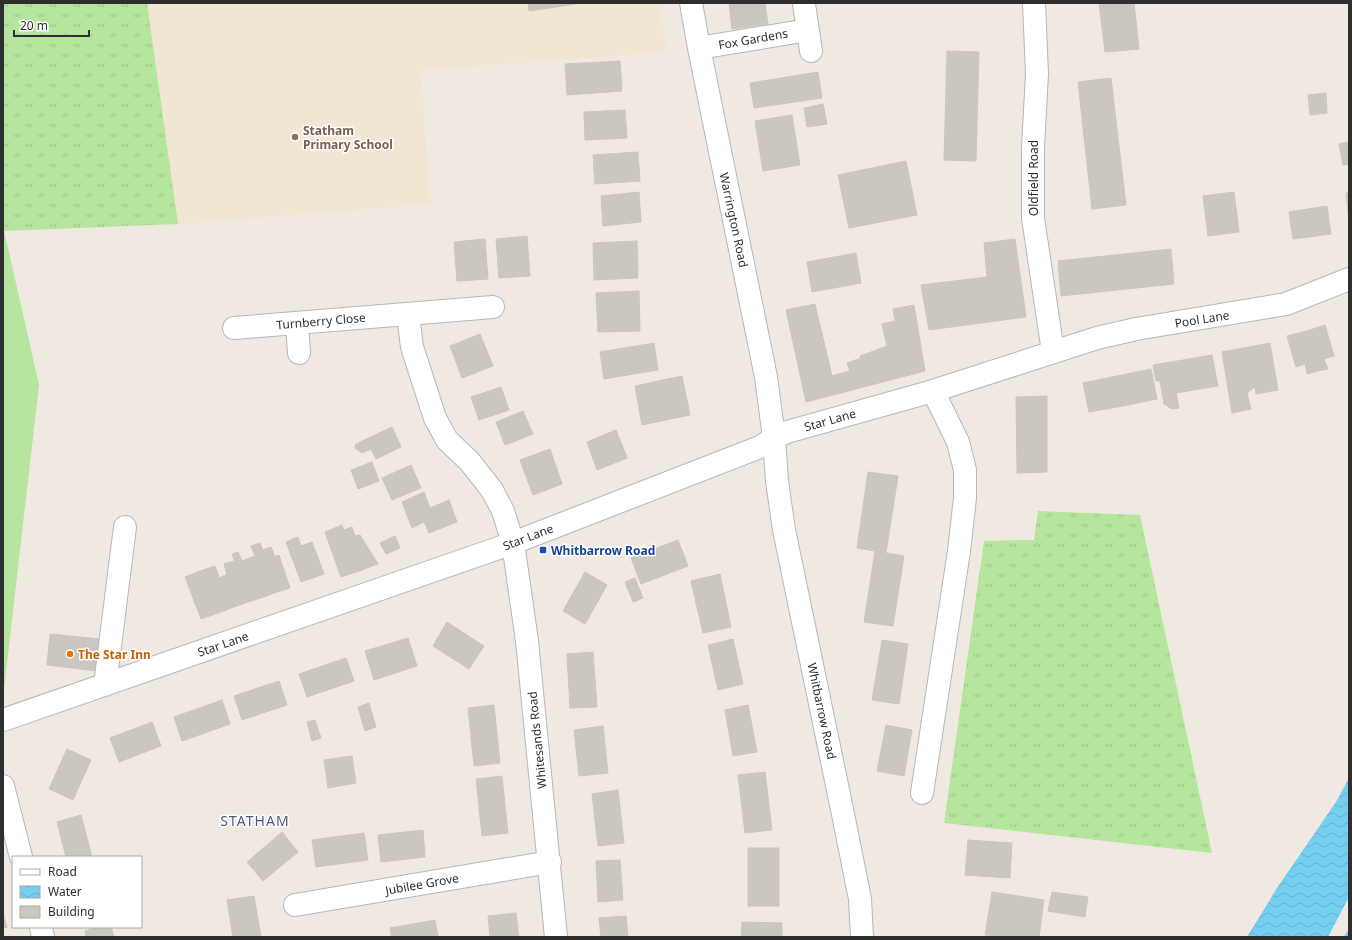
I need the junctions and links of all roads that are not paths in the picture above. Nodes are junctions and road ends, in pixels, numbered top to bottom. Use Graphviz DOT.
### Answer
graph roads {
  1 [pos="691,3"];
  2 [pos="1034,3"];
  3 [pos="804,4"];
  4 [pos="699,48"];
  5 [pos="1349,279"];
  6 [pos="494,307"];
  7 [pos="408,314"];
  8 [pos="297,323"];
  9 [pos="234,328"];
  10 [pos="1052,352"];
  11 [pos="299,353"];
  12 [pos="933,391"];
  13 [pos="774,438"];
  14 [pos="126,526"];
  15 [pos="513,543"];
  16 [pos="105,685"];
  17 [pos="3,720"];
  18 [pos="3,786"];
  19 [pos="922,794"];
  20 [pos="21,856"];
  21 [pos="550,862"];
  22 [pos="294,905"];
  23 [pos="556,937"];
  24 [pos="862,937"];
  1 -- 4 [label="street, Warrington Road"];
  2 -- 10 [label="street, Oldfield Road"];
  3 -- 4 [label="street, Fox Gardens"];
  4 -- 13 [label="street, Warrington Road"];
  5 -- 10 [label="street, Pool Lane"];
  6 -- 7 [label="street, Turnberry Close"];
  7 -- 8 [label="street, Turnberry Close"];
  7 -- 15 [label="street"];
  8 -- 9 [label="street, Turnberry Close"];
  8 -- 11 [label="street"];
  10 -- 12 [label="street, Star Lane"];
  12 -- 13 [label="street, Star Lane"];
  12 -- 19 [label="street"];
  13 -- 15 [label="street, Star Lane"];
  13 -- 24 [label="street, Whitbarrow Road"];
  14 -- 16 [label="street"];
  15 -- 16 [label="street, Star Lane"];
  15 -- 21 [label="street, Whitesands Road"];
  16 -- 17 [label="street, Star Lane"];
  18 -- 20 [label="street"];
  21 -- 22 [label="street, Jubilee Grove"];
  21 -- 23 [label="street, Whitesands Road"];
}
